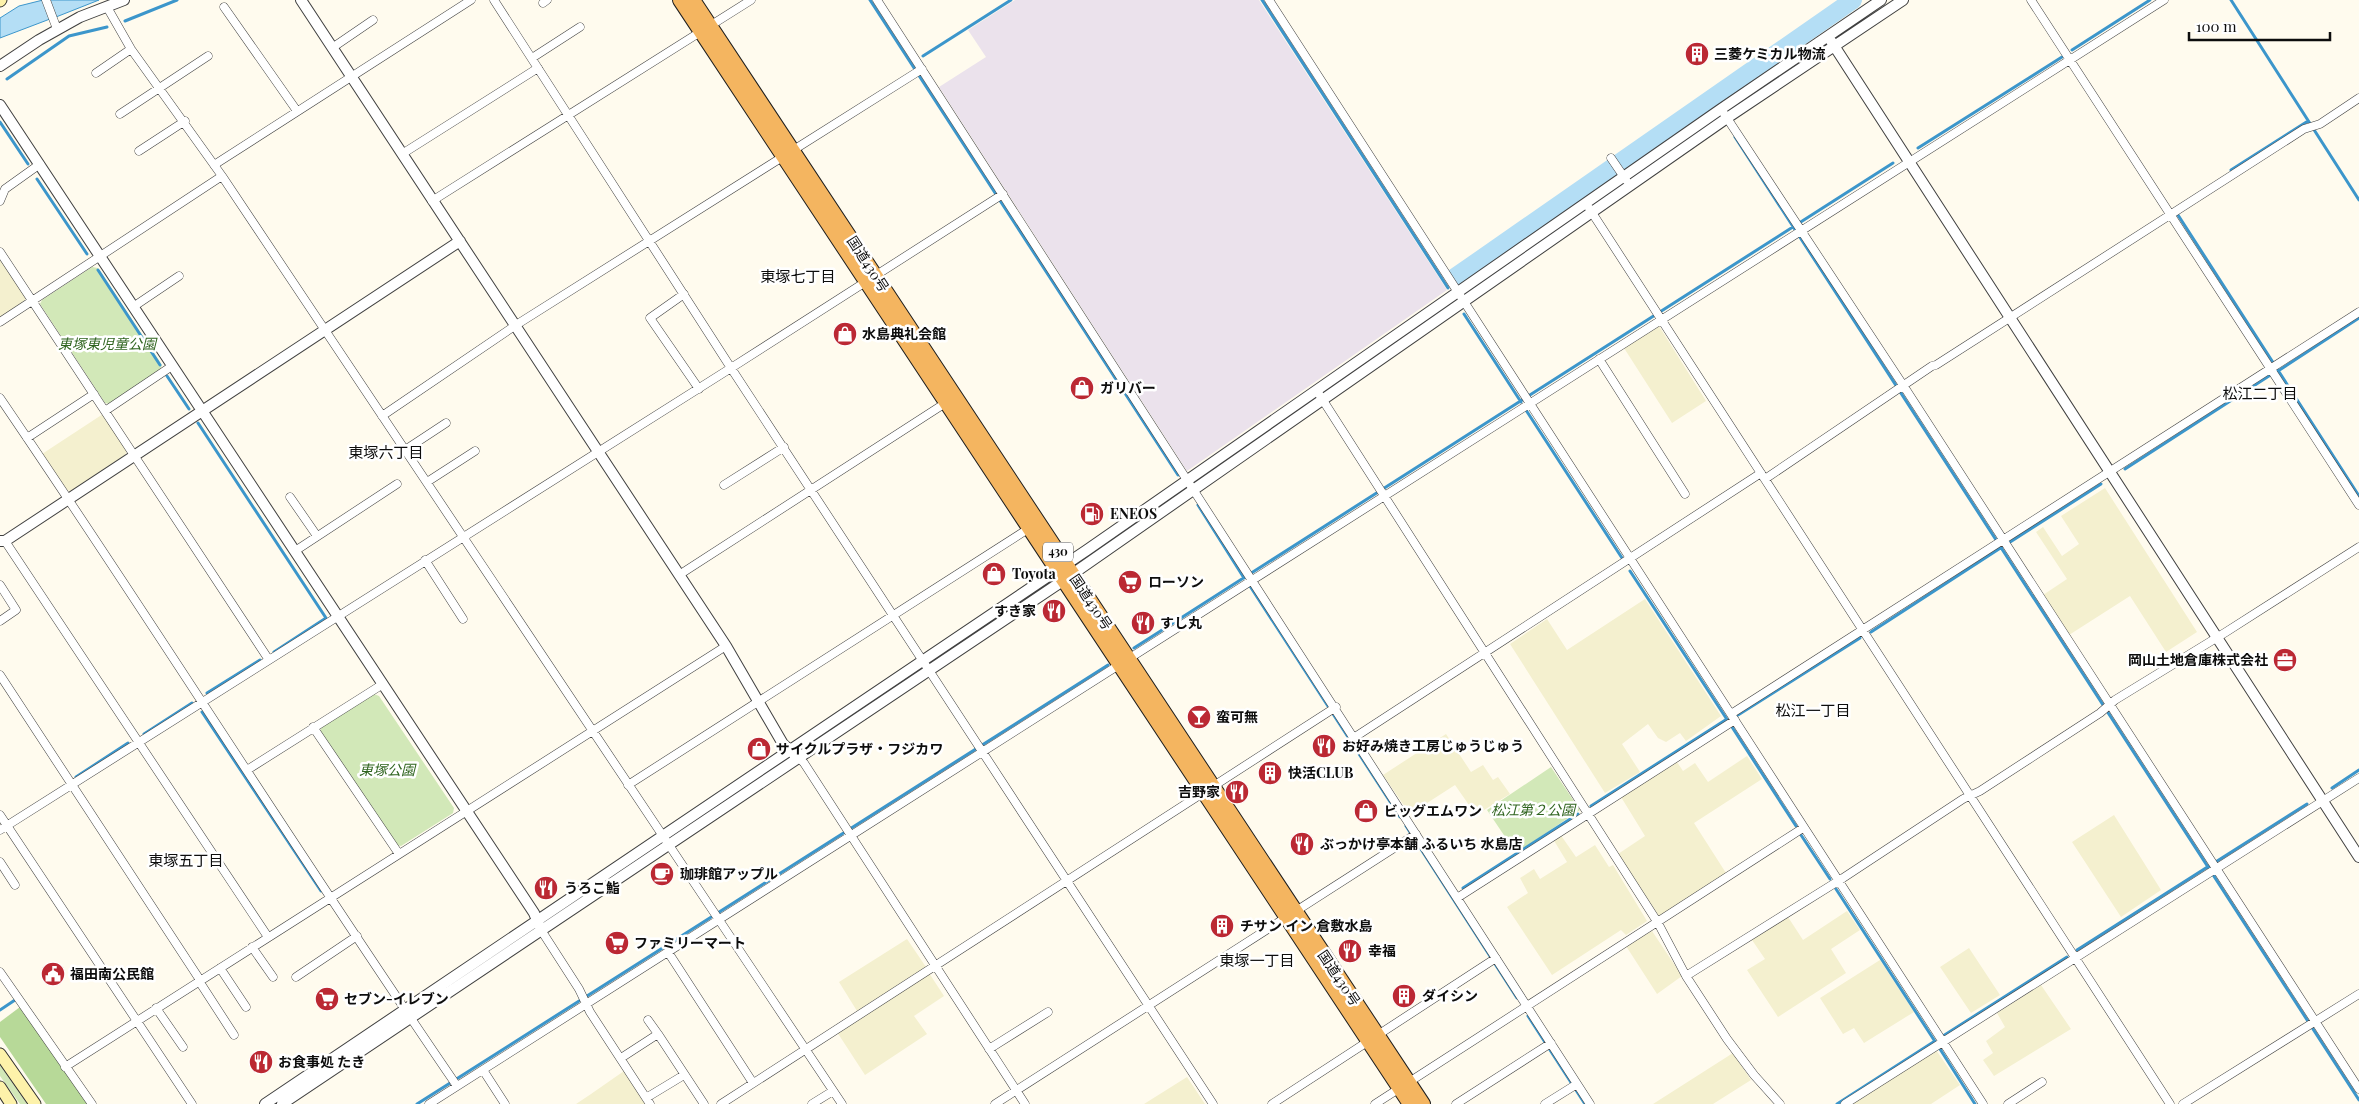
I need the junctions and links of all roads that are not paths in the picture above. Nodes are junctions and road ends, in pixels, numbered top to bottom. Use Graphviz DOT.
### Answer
graph roads {
  1 [pos="46,0"];
  2 [pos="124,0"];
  3 [pos="301,0"];
  4 [pos="470,0"];
  5 [pos="494,0"];
  6 [pos="680,0"];
  7 [pos="693,0"];
  8 [pos="751,0"];
  9 [pos="877,0"];
  10 [pos="1269,0"];
  11 [pos="1882,0"];
  12 [pos="1903,0"];
  13 [pos="2031,0"];
  14 [pos="2164,0"];
  15 [pos="107,7"];
  16 [pos="224,7"];
  17 [pos="373,20"];
  18 [pos="580,27"];
  19 [pos="57,29"];
  20 [pos="706,29"];
  21 [pos="1828,36"];
  22 [pos="1833,46"];
  23 [pos="332,48"];
  24 [pos="131,49"];
  25 [pos="208,56"];
  26 [pos="532,58"];
  27 [pos="2069,60"];
  28 [pos="0,66"];
  29 [pos="538,68"];
  30 [pos="919,71"];
  31 [pos="96,73"];
  32 [pos="351,76"];
  33 [pos="160,88"];
  34 [pos="2359,98"];
  35 [pos="0,105"];
  36 [pos="1721,109"];
  37 [pos="297,111"];
  38 [pos="120,114"];
  39 [pos="569,116"];
  40 [pos="1727,118"];
  41 [pos="184,121"];
  42 [pos="139,151"];
  43 [pos="402,154"];
  44 [pos="788,154"];
  45 [pos="1611,158"];
  46 [pos="1908,163"];
  47 [pos="40,164"];
  48 [pos="214,165"];
  49 [pos="1622,174"];
  50 [pos="222,176"];
  51 [pos="1630,186"];
  52 [pos="1000,196"];
  53 [pos="0,201"];
  54 [pos="432,201"];
  55 [pos="1589,208"];
  56 [pos="2170,216"];
  57 [pos="1797,229"];
  58 [pos="460,241"];
  59 [pos="650,241"];
  60 [pos="0,252"];
  61 [pos="100,257"];
  62 [pos="179,276"];
  63 [pos="871,280"];
  64 [pos="1458,292"];
  65 [pos="684,294"];
  66 [pos="32,301"];
  67 [pos="1464,302"];
  68 [pos="133,307"];
  69 [pos="2359,312"];
  70 [pos="1659,315"];
  71 [pos="2010,318"];
  72 [pos="0,322"];
  73 [pos="516,326"];
  74 [pos="325,330"];
  75 [pos="1599,359"];
  76 [pos="172,366"];
  77 [pos="732,368"];
  78 [pos="2273,370"];
  79 [pos="1899,387"];
  80 [pos="699,389"];
  81 [pos="94,394"];
  82 [pos="1320,396"];
  83 [pos="0,398"];
  84 [pos="947,402"];
  85 [pos="1526,403"];
  86 [pos="105,411"];
  87 [pos="202,411"];
  88 [pos="382,416"];
  89 [pos="446,423"];
  90 [pos="28,438"];
  91 [pos="784,447"];
  92 [pos="405,450"];
  93 [pos="475,451"];
  94 [pos="599,452"];
  95 [pos="134,455"];
  96 [pos="2109,471"];
  97 [pos="1763,476"];
  98 [pos="427,482"];
  99 [pos="397,484"];
  100 [pos="724,485"];
  101 [pos="1191,485"];
  102 [pos="812,489"];
  103 [pos="1381,493"];
  104 [pos="1685,494"];
  105 [pos="290,496"];
  106 [pos="69,498"];
  107 [pos="2359,505"];
  108 [pos="1028,529"];
  109 [pos="317,536"];
  110 [pos="463,536"];
  111 [pos="3,541"];
  112 [pos="2002,544"];
  113 [pos="2359,547"];
  114 [pos="295,551"];
  115 [pos="426,560"];
  116 [pos="1630,560"];
  117 [pos="1065,573"];
  118 [pos="679,575"];
  119 [pos="1249,579"];
  120 [pos="0,585"];
  121 [pos="338,616"];
  122 [pos="894,616"];
  123 [pos="463,619"];
  124 [pos="0,621"];
  125 [pos="1862,630"];
  126 [pos="2217,638"];
  127 [pos="726,646"];
  128 [pos="1485,654"];
  129 [pos="269,660"];
  130 [pos="922,661"];
  131 [pos="1125,662"];
  132 [pos="929,670"];
  133 [pos="0,675"];
  134 [pos="383,684"];
  135 [pos="202,701"];
  136 [pos="758,702"];
  137 [pos="2106,708"];
  138 [pos="1332,709"];
  139 [pos="1733,717"];
  140 [pos="312,727"];
  141 [pos="592,731"];
  142 [pos="1355,737"];
  143 [pos="138,742"];
  144 [pos="980,748"];
  145 [pos="794,754"];
  146 [pos="247,770"];
  147 [pos="2359,778"];
  148 [pos="72,784"];
  149 [pos="628,785"];
  150 [pos="1208,790"];
  151 [pos="1970,796"];
  152 [pos="2323,802"];
  153 [pos="467,812"];
  154 [pos="1588,814"];
  155 [pos="0,815"];
  156 [pos="4,827"];
  157 [pos="1803,828"];
  158 [pos="849,833"];
  159 [pos="1413,836"];
  160 [pos="665,841"];
  161 [pos="399,854"];
  162 [pos="2359,858"];
  163 [pos="0,862"];
  164 [pos="2213,868"];
  165 [pos="1067,881"];
  166 [pos="1837,881"];
  167 [pos="3,884"];
  168 [pos="331,897"];
  169 [pos="1457,898"];
  170 [pos="1291,914"];
  171 [pos="717,916"];
  172 [pos="1658,924"];
  173 [pos="539,925"];
  174 [pos="357,936"];
  175 [pos="268,937"];
  176 [pos="252,947"];
  177 [pos="668,952"];
  178 [pos="2076,958"];
  179 [pos="1493,960"];
  180 [pos="935,966"];
  181 [pos="220,968"];
  182 [pos="0,972"];
  183 [pos="1686,976"];
  184 [pos="273,977"];
  185 [pos="296,977"];
  186 [pos="200,981"];
  187 [pos="2359,994"];
  188 [pos="585,1000"];
  189 [pos="1149,1006"];
  190 [pos="1527,1006"];
  191 [pos="246,1007"];
  192 [pos="156,1008"];
  193 [pos="406,1008"];
  194 [pos="1048,1012"];
  195 [pos="412,1018"];
  196 [pos="136,1020"];
  197 [pos="648,1020"];
  198 [pos="2312,1024"];
  199 [pos="658,1034"];
  200 [pos="234,1035"];
  201 [pos="1373,1038"];
  202 [pos="1942,1042"];
  203 [pos="1548,1045"];
  204 [pos="183,1047"];
  205 [pos="989,1049"];
  206 [pos="805,1050"];
  207 [pos="0,1054"];
  208 [pos="621,1058"];
  209 [pos="66,1067"];
  210 [pos="483,1070"];
  211 [pos="684,1075"];
  212 [pos="455,1082"];
  213 [pos="2042,1082"];
  214 [pos="753,1083"];
  215 [pos="1404,1085"];
  216 [pos="1575,1085"];
  217 [pos="0,1087"];
  218 [pos="2359,1089"];
  219 [pos="1016,1090"];
  220 [pos="834,1091"];
  221 [pos="283,1101"];
  222 [pos="648,1101"];
  223 [pos="12,1104"];
  224 [pos="35,1104"];
  225 [pos="92,1104"];
  226 [pos="192,1104"];
  227 [pos="265,1104"];
  228 [pos="429,1104"];
  229 [pos="504,1104"];
  230 [pos="704,1104"];
  231 [pos="721,1104"];
  232 [pos="812,1104"];
  233 [pos="842,1104"];
  234 [pos="995,1104"];
  235 [pos="1025,1104"];
  236 [pos="1213,1104"];
  237 [pos="1272,1104"];
  238 [pos="1375,1104"];
  239 [pos="1410,1104"];
  240 [pos="1423,1104"];
  241 [pos="1456,1104"];
  242 [pos="1545,1104"];
  243 [pos="1590,1104"];
  244 [pos="1780,1104"];
  245 [pos="1845,1104"];
  246 [pos="1983,1104"];
  247 [pos="2008,1104"];
  248 [pos="2170,1104"];
  249 [pos="2183,1104"];
  1 -- 19 [label="street"];
  2 -- 15 [label="street"];
  3 -- 23 [label="street"];
  4 -- 32 [label="street"];
  5 -- 26 [label="street"];
  6 -- 20 [label="highway, 国道430号 / 430"];
  7 -- 20 [label="highway, 国道430号 / 430"];
  8 -- 20 [label="street"];
  9 -- 30 [label="street"];
  10 -- 64 [label="street"];
  11 -- 21 [label="street"];
  12 -- 22 [label="street"];
  13 -- 27 [label="street"];
  14 -- 27 [label="street"];
  15 -- 19 [label="street"];
  15 -- 24 [label="street"];
  16 -- 37 [label="street"];
  17 -- 23 [label="street"];
  18 -- 26 [label="street"];
  19 -- 28 [label="street"];
  20 -- 39 [label="street"];
  20 -- 44 [label="highway, 国道430号 / 430"];
  21 -- 22 [label="street"];
  21 -- 36 [label="street"];
  22 -- 40 [label="street"];
  22 -- 46 [label="street"];
  23 -- 32 [label="street"];
  24 -- 31 [label="street"];
  24 -- 33 [label="street"];
  25 -- 33 [label="street"];
  26 -- 29 [label="street"];
  27 -- 46 [label="street"];
  27 -- 56 [label="street"];
  29 -- 39 [label="street"];
  29 -- 43 [label="street"];
  30 -- 44 [label="street"];
  30 -- 52 [label="street"];
  32 -- 37 [label="street"];
  32 -- 43 [label="street"];
  33 -- 38 [label="street"];
  33 -- 41 [label="street"];
  34 -- 56 [label="street"];
  35 -- 47 [label="street"];
  36 -- 40 [label="street"];
  36 -- 49 [label="street"];
  37 -- 48 [label="street"];
  39 -- 54 [label="street"];
  39 -- 59 [label="street"];
  40 -- 51 [label="street"];
  40 -- 57 [label="street"];
  41 -- 42 [label="street"];
  41 -- 48 [label="street"];
  43 -- 54 [label="street"];
  44 -- 59 [label="street"];
  44 -- 63 [label="highway, 国道430号 / 430"];
  45 -- 49 [label="street"];
  46 -- 57 [label="street"];
  46 -- 71 [label="street"];
  47 -- 53 [label="street"];
  47 -- 61 [label="street"];
  48 -- 50 [label="street"];
  49 -- 51 [label="street"];
  49 -- 55 [label="street"];
  50 -- 61 [label="street"];
  50 -- 74 [label="street"];
  51 -- 55 [label="street"];
  52 -- 63 [label="street"];
  52 -- 101 [label="street"];
  54 -- 58 [label="street"];
  55 -- 64 [label="street"];
  55 -- 67 [label="street"];
  55 -- 70 [label="street"];
  56 -- 71 [label="street"];
  56 -- 78 [label="street"];
  57 -- 70 [label="street"];
  57 -- 79 [label="street"];
  58 -- 73 [label="street"];
  58 -- 74 [label="street"];
  59 -- 65 [label="street"];
  59 -- 73 [label="street"];
  60 -- 66 [label="street"];
  61 -- 66 [label="street"];
  61 -- 68 [label="street"];
  62 -- 68 [label="street"];
  63 -- 77 [label="street"];
  63 -- 84 [label="highway, 国道430号 / 430"];
  63 -- 117 [label="highway, 国道430号 / 430"];
  64 -- 67 [label="street"];
  64 -- 82 [label="street"];
  65 -- 77 [label="street"];
  65 -- 80 [label="street"];
  66 -- 72 [label="street"];
  66 -- 81 [label="street"];
  67 -- 82 [label="street"];
  67 -- 85 [label="street"];
  68 -- 76 [label="street"];
  69 -- 78 [label="street"];
  70 -- 75 [label="street"];
  70 -- 97 [label="street"];
  71 -- 79 [label="street"];
  71 -- 96 [label="street"];
  73 -- 88 [label="street"];
  73 -- 94 [label="street"];
  74 -- 87 [label="street"];
  74 -- 88 [label="street"];
  75 -- 85 [label="street"];
  75 -- 104 [label="street"];
  76 -- 86 [label="street"];
  76 -- 87 [label="street"];
  77 -- 80 [label="street"];
  77 -- 91 [label="street"];
  78 -- 96 [label="street"];
  78 -- 107 [label="street"];
  79 -- 97 [label="street"];
  79 -- 112 [label="street"];
  80 -- 94 [label="street"];
  81 -- 86 [label="street"];
  81 -- 90 [label="street"];
  82 -- 101 [label="street"];
  82 -- 103 [label="street"];
  83 -- 90 [label="street"];
  84 -- 102 [label="street"];
  84 -- 108 [label="highway, 国道430号 / 430"];
  85 -- 103 [label="street"];
  85 -- 116 [label="street"];
  86 -- 95 [label="street"];
  87 -- 95 [label="street"];
  87 -- 114 [label="street"];
  88 -- 92 [label="street"];
  89 -- 92 [label="street"];
  90 -- 106 [label="street"];
  91 -- 100 [label="street"];
  91 -- 102 [label="street"];
  92 -- 98 [label="street"];
  93 -- 98 [label="street"];
  94 -- 110 [label="street"];
  94 -- 118 [label="street"];
  95 -- 106 [label="street"];
  95 -- 129 [label="street"];
  96 -- 112 [label="street"];
  96 -- 126 [label="street"];
  97 -- 116 [label="street"];
  97 -- 125 [label="street"];
  98 -- 110 [label="street"];
  99 -- 109 [label="street"];
  101 -- 117 [label="street"];
  101 -- 119 [label="street"];
  102 -- 118 [label="street"];
  102 -- 122 [label="street"];
  103 -- 119 [label="street"];
  103 -- 128 [label="street"];
  105 -- 109 [label="street"];
  106 -- 111 [label="street"];
  106 -- 135 [label="street"];
  108 -- 117 [label="highway, 国道430号 / 430"];
  108 -- 122 [label="street"];
  109 -- 114 [label="street"];
  110 -- 115 [label="street"];
  110 -- 141 [label="street"];
  111 -- 143 [label="street"];
  112 -- 125 [label="street"];
  112 -- 137 [label="street"];
  113 -- 126 [label="street"];
  114 -- 121 [label="street"];
  115 -- 121 [label="street"];
  115 -- 123 [label="street"];
  116 -- 128 [label="street"];
  116 -- 139 [label="street"];
  117 -- 130 [label="street"];
  117 -- 131 [label="highway, 国道430号 / 430"];
  117 -- 132 [label="street"];
  118 -- 127 [label="street"];
  119 -- 131 [label="street"];
  119 -- 138 [label="street"];
  120 -- 124 [label="street"];
  121 -- 129 [label="street"];
  121 -- 134 [label="street"];
  122 -- 130 [label="street"];
  122 -- 136 [label="street"];
  125 -- 139 [label="street"];
  125 -- 151 [label="street"];
  126 -- 137 [label="street"];
  126 -- 152 [label="street"];
  127 -- 136 [label="street"];
  127 -- 141 [label="street"];
  128 -- 142 [label="street"];
  128 -- 154 [label="street"];
  129 -- 135 [label="street"];
  130 -- 132 [label="street"];
  130 -- 145 [label="street"];
  131 -- 144 [label="street"];
  131 -- 150 [label="highway, 国道430号 / 430"];
  132 -- 144 [label="street"];
  132 -- 145 [label="street"];
  133 -- 148 [label="street"];
  134 -- 140 [label="street"];
  134 -- 153 [label="street"];
  135 -- 143 [label="street"];
  135 -- 146 [label="street"];
  136 -- 145 [label="street"];
  136 -- 149 [label="street"];
  137 -- 151 [label="street"];
  137 -- 164 [label="street"];
  138 -- 142 [label="street"];
  138 -- 150 [label="street"];
  139 -- 154 [label="street"];
  139 -- 157 [label="street"];
  140 -- 146 [label="street"];
  140 -- 161 [label="street"];
  141 -- 149 [label="street"];
  141 -- 153 [label="street"];
  142 -- 159 [label="street"];
  143 -- 148 [label="street"];
  143 -- 175 [label="street"];
  144 -- 158 [label="street"];
  144 -- 165 [label="street"];
  145 -- 158 [label="street"];
  145 -- 160 [label="street"];
  146 -- 168 [label="street"];
  147 -- 152 [label="street"];
  148 -- 156 [label="street"];
  148 -- 186 [label="street"];
  149 -- 160 [label="street"];
  150 -- 165 [label="street"];
  150 -- 170 [label="highway, 国道430号 / 430"];
  151 -- 166 [label="street"];
  151 -- 178 [label="street"];
  152 -- 162 [label="street"];
  152 -- 164 [label="street"];
  153 -- 161 [label="street"];
  153 -- 173 [label="street"];
  154 -- 169 [label="street"];
  154 -- 172 [label="street"];
  155 -- 156 [label="street"];
  156 -- 196 [label="street"];
  157 -- 166 [label="street"];
  157 -- 172 [label="street"];
  158 -- 171 [label="street"];
  158 -- 180 [label="street"];
  159 -- 169 [label="street"];
  159 -- 170 [label="street"];
  160 -- 171 [label="street"];
  160 -- 173 [label="street"];
  161 -- 168 [label="street"];
  163 -- 167 [label="street"];
  164 -- 178 [label="street"];
  164 -- 198 [label="street"];
  165 -- 180 [label="street"];
  165 -- 189 [label="street"];
  166 -- 183 [label="street"];
  166 -- 202 [label="street"];
  168 -- 174 [label="street"];
  168 -- 175 [label="street"];
  169 -- 179 [label="street"];
  170 -- 189 [label="street"];
  170 -- 201 [label="highway, 国道430号 / 430"];
  171 -- 177 [label="street"];
  171 -- 206 [label="street"];
  172 -- 183 [label="street"];
  172 -- 190 [label="street"];
  173 -- 188 [label="street"];
  173 -- 193 [label="street"];
  173 -- 195 [label="street"];
  174 -- 185 [label="street"];
  174 -- 193 [label="street"];
  175 -- 176 [label="street"];
  176 -- 181 [label="street"];
  176 -- 184 [label="street"];
  177 -- 188 [label="street"];
  177 -- 214 [label="street"];
  178 -- 202 [label="street"];
  178 -- 248 [label="street"];
  179 -- 190 [label="street"];
  179 -- 201 [label="street"];
  180 -- 205 [label="street"];
  180 -- 206 [label="street"];
  181 -- 186 [label="street"];
  181 -- 191 [label="street"];
  182 -- 209 [label="street"];
  183 -- 244 [label="street"];
  186 -- 192 [label="street"];
  186 -- 200 [label="street"];
  187 -- 198 [label="street"];
  188 -- 208 [label="street"];
  188 -- 210 [label="street"];
  189 -- 219 [label="street"];
  189 -- 236 [label="street"];
  190 -- 203 [label="street"];
  190 -- 215 [label="street"];
  192 -- 196 [label="street"];
  192 -- 204 [label="street"];
  193 -- 195 [label="street"];
  193 -- 221 [label="street"];
  194 -- 205 [label="street"];
  195 -- 212 [label="street"];
  195 -- 221 [label="street"];
  196 -- 209 [label="street"];
  196 -- 226 [label="street"];
  197 -- 199 [label="street"];
  198 -- 218 [label="street"];
  198 -- 249 [label="street"];
  199 -- 208 [label="street"];
  199 -- 211 [label="street"];
  201 -- 215 [label="highway, 国道430号 / 430"];
  201 -- 237 [label="street"];
  202 -- 245 [label="street"];
  202 -- 246 [label="street"];
  203 -- 216 [label="street"];
  203 -- 241 [label="street"];
  205 -- 219 [label="street"];
  206 -- 214 [label="street"];
  206 -- 220 [label="street"];
  207 -- 224 [label="main road"];
  208 -- 222 [label="street"];
  209 -- 225 [label="street"];
  210 -- 212 [label="street"];
  210 -- 229 [label="street"];
  211 -- 222 [label="street"];
  211 -- 230 [label="street"];
  212 -- 228 [label="street"];
  213 -- 247 [label="street"];
  214 -- 231 [label="street"];
  215 -- 238 [label="street"];
  215 -- 239 [label="highway, 国道430号 / 430"];
  215 -- 240 [label="highway, 国道430号 / 430"];
  216 -- 242 [label="street"];
  216 -- 243 [label="street"];
  217 -- 223 [label="main road"];
  219 -- 234 [label="street"];
  219 -- 235 [label="street"];
  220 -- 232 [label="street"];
  220 -- 233 [label="street"];
  221 -- 227 [label="street"];
}
